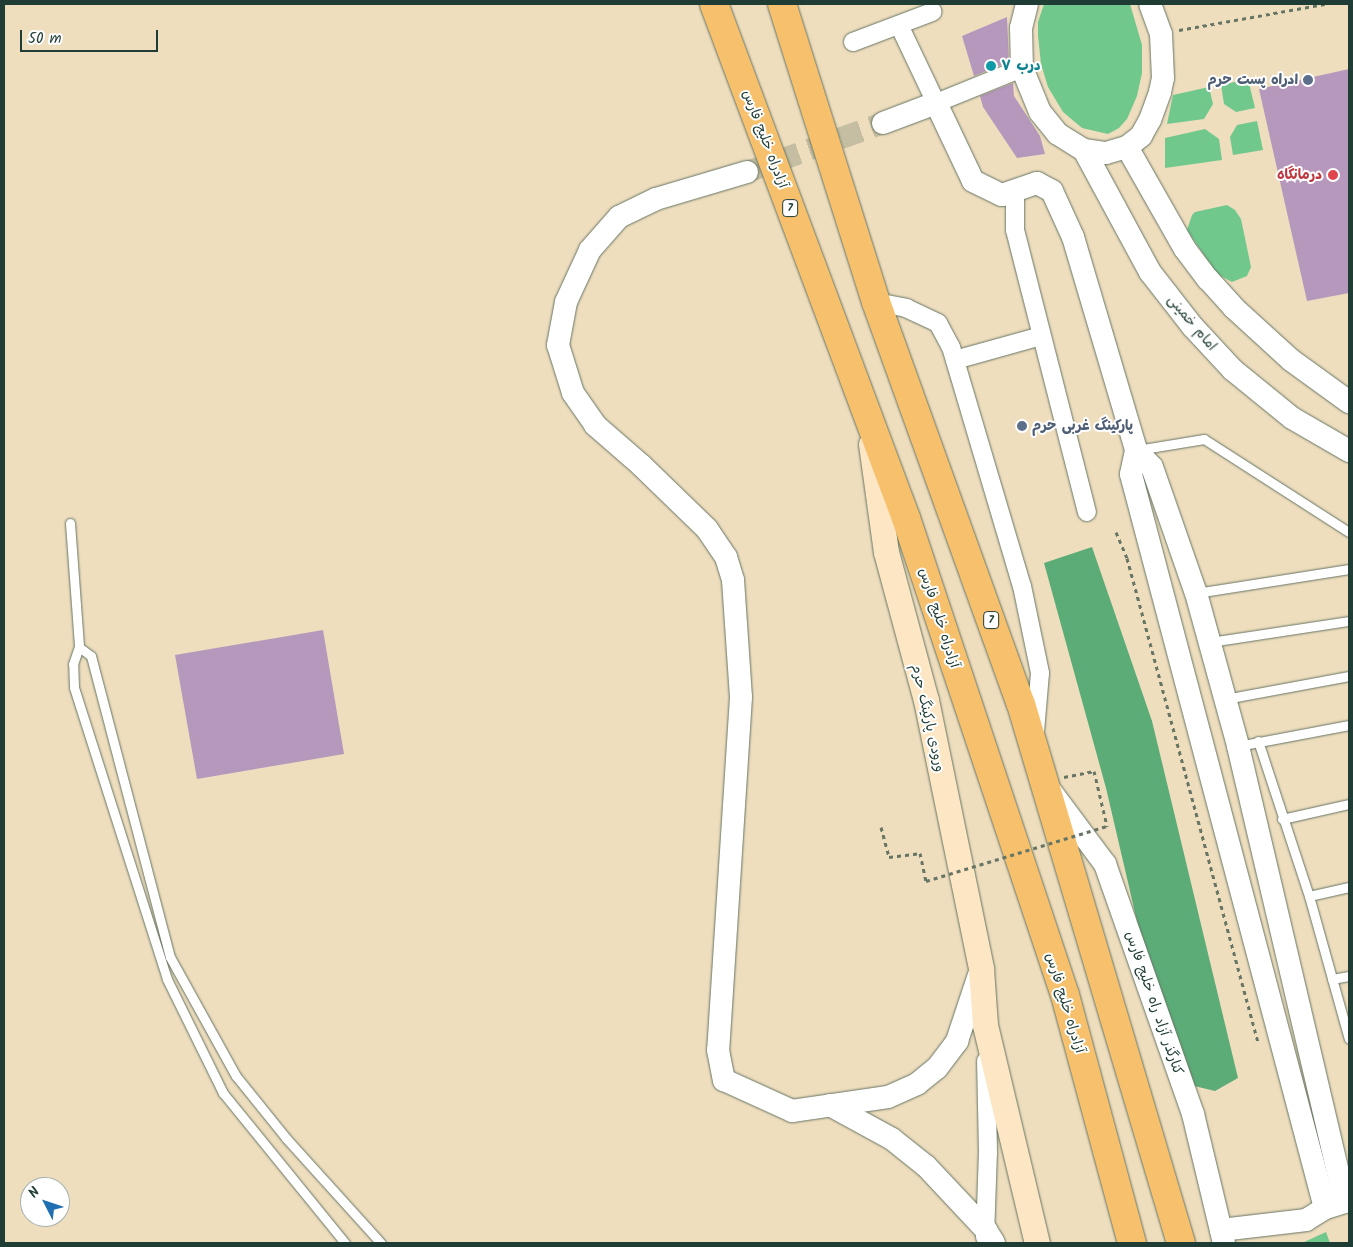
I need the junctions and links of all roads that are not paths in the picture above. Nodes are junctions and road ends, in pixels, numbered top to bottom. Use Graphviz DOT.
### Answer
graph roads {
  1 [pos="714,4"];
  2 [pos="782,4"];
  3 [pos="1027,4"];
  4 [pos="1150,4"];
  5 [pos="932,12"];
  6 [pos="899,25"];
  7 [pos="853,42"];
  8 [pos="1022,68"];
  9 [pos="936,103"];
  10 [pos="883,122"];
  11 [pos="1127,147"];
  12 [pos="1084,150"];
  13 [pos="747,172"];
  14 [pos="1015,189"];
  15 [pos="876,302"];
  16 [pos="1041,336"];
  17 [pos="955,360"];
  18 [pos="1349,402"];
  19 [pos="867,411"];
  20 [pos="1136,450"];
  21 [pos="1349,451"];
  22 [pos="1087,512"];
  23 [pos="70,523"];
  24 [pos="1349,532"];
  25 [pos="1349,569"];
  26 [pos="1196,593"];
  27 [pos="1349,621"];
  28 [pos="1210,642"];
  29 [pos="79,647"];
  30 [pos="1349,676"];
  31 [pos="1224,699"];
  32 [pos="1349,725"];
  33 [pos="1248,744"];
  34 [pos="1034,746"];
  35 [pos="1044,781"];
  36 [pos="1349,804"];
  37 [pos="1282,819"];
  38 [pos="1349,887"];
  39 [pos="1309,896"];
  40 [pos="981,969"];
  41 [pos="1349,976"];
  42 [pos="1332,979"];
  43 [pos="985,1025"];
  44 [pos="1349,1039"];
  45 [pos="830,1105"];
  46 [pos="1325,1208"];
  47 [pos="1223,1236"];
  48 [pos="988,1239"];
  49 [pos="345,1243"];
  50 [pos="381,1243"];
  51 [pos="1037,1243"];
  52 [pos="1132,1243"];
  53 [pos="1181,1243"];
  1 -- 19 [label="highway, آزادراه خلیج فارس / 7"];
  2 -- 15 [label="highway, 7"];
  3 -- 8 [label="street"];
  4 -- 11 [label="street"];
  5 -- 6 [label="street"];
  6 -- 7 [label="street"];
  6 -- 9 [label="street"];
  8 -- 9 [label="street"];
  8 -- 12 [label="street"];
  9 -- 10 [label="street"];
  9 -- 14 [label="street"];
  11 -- 12 [label="street"];
  11 -- 18 [label="street"];
  12 -- 21 [label="street, امام خمینی"];
  13 -- 45 [label="street"];
  14 -- 16 [label="street"];
  14 -- 20 [label="street"];
  15 -- 17 [label="street"];
  15 -- 34 [label="highway, 7"];
  16 -- 17 [label="street"];
  16 -- 22 [label="street"];
  17 -- 34 [label="street"];
  19 -- 40 [label="main road, ورودی پارکینگ حرم"];
  19 -- 52 [label="highway, آزادراه خلیج فارس / 7"];
  20 -- 24 [label="lane"];
  20 -- 26 [label="street"];
  20 -- 46 [label="street"];
  23 -- 29 [label="lane"];
  25 -- 26 [label="lane"];
  26 -- 28 [label="street"];
  27 -- 28 [label="lane"];
  28 -- 31 [label="street"];
  29 -- 49 [label="lane"];
  29 -- 50 [label="lane"];
  30 -- 31 [label="lane"];
  31 -- 33 [label="street"];
  32 -- 33 [label="lane"];
  33 -- 37 [label="lane"];
  33 -- 46 [label="street"];
  34 -- 35 [label="highway, 7"];
  35 -- 47 [label="street, کنارگذر آزاد راه خلیج فارس"];
  35 -- 53 [label="highway, 7"];
  36 -- 37 [label="lane"];
  37 -- 39 [label="lane"];
  38 -- 39 [label="lane"];
  39 -- 42 [label="lane"];
  40 -- 43 [label="main road, ورودی پارکینگ حرم"];
  40 -- 45 [label="street"];
  41 -- 42 [label="lane"];
  42 -- 44 [label="lane"];
  43 -- 48 [label="street"];
  43 -- 51 [label="main road"];
  45 -- 48 [label="street"];
  46 -- 47 [label="street"];
}
